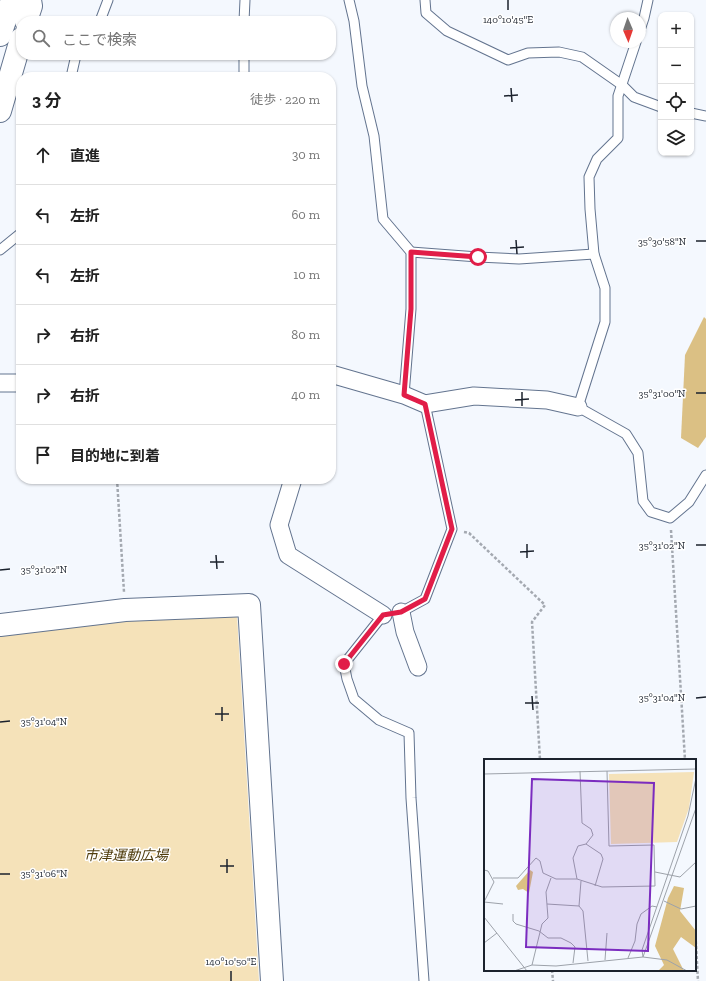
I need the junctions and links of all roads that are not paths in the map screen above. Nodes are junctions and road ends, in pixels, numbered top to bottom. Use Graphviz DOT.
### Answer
graph roads {
  1 [pos="12,0"];
  2 [pos="30,0"];
  3 [pos="108,0"];
  4 [pos="245,0"];
  5 [pos="349,0"];
  6 [pos="425,0"];
  7 [pos="648,0"];
  8 [pos="645,12"];
  9 [pos="27,16"];
  10 [pos="102,16"];
  11 [pos="244,16"];
  12 [pos="0,35"];
  13 [pos="634,48"];
  14 [pos="16,56"];
  15 [pos="75,60"];
  16 [pos="244,60"];
  17 [pos="72,72"];
  18 [pos="244,72"];
  19 [pos="622,85"];
  20 [pos="658,106"];
  21 [pos="0,111"];
  22 [pos="694,114"];
  23 [pos="706,116"];
  24 [pos="16,237"];
  25 [pos="0,250"];
  26 [pos="411,252"];
  27 [pos="594,254"];
  28 [pos="336,375"];
  29 [pos="0,383"];
  30 [pos="16,383"];
  31 [pos="404,395"];
  32 [pos="425,404"];
  33 [pos="578,407"];
  34 [pos="706,475"];
  35 [pos="292,484"];
  36 [pos="401,612"];
  37 [pos="383,615"];
  38 [pos="0,625"];
  39 [pos="418,667"];
  40 [pos="272,981"];
  41 [pos="424,981"];
  1 -- 12 [label="street"];
  2 -- 9 [label="street"];
  3 -- 10 [label="lane"];
  4 -- 11 [label="lane"];
  5 -- 26 [label="lane"];
  6 -- 19 [label="lane"];
  7 -- 8 [label="lane"];
  13 -- 19 [label="lane"];
  14 -- 21 [label="street"];
  15 -- 17 [label="lane"];
  16 -- 18 [label="lane"];
  19 -- 20 [label="lane"];
  19 -- 27 [label="lane"];
  22 -- 23 [label="lane"];
  24 -- 25 [label="lane"];
  26 -- 27 [label="lane"];
  26 -- 31 [label="lane"];
  27 -- 33 [label="lane"];
  28 -- 31 [label="street"];
  29 -- 30 [label="street"];
  31 -- 32 [label="street"];
  32 -- 33 [label="street"];
  32 -- 36 [label="lane"];
  33 -- 34 [label="lane"];
  35 -- 37 [label="street"];
  36 -- 37 [label="lane"];
  36 -- 39 [label="street"];
  37 -- 41 [label="lane"];
  38 -- 40 [label="street"];
}
